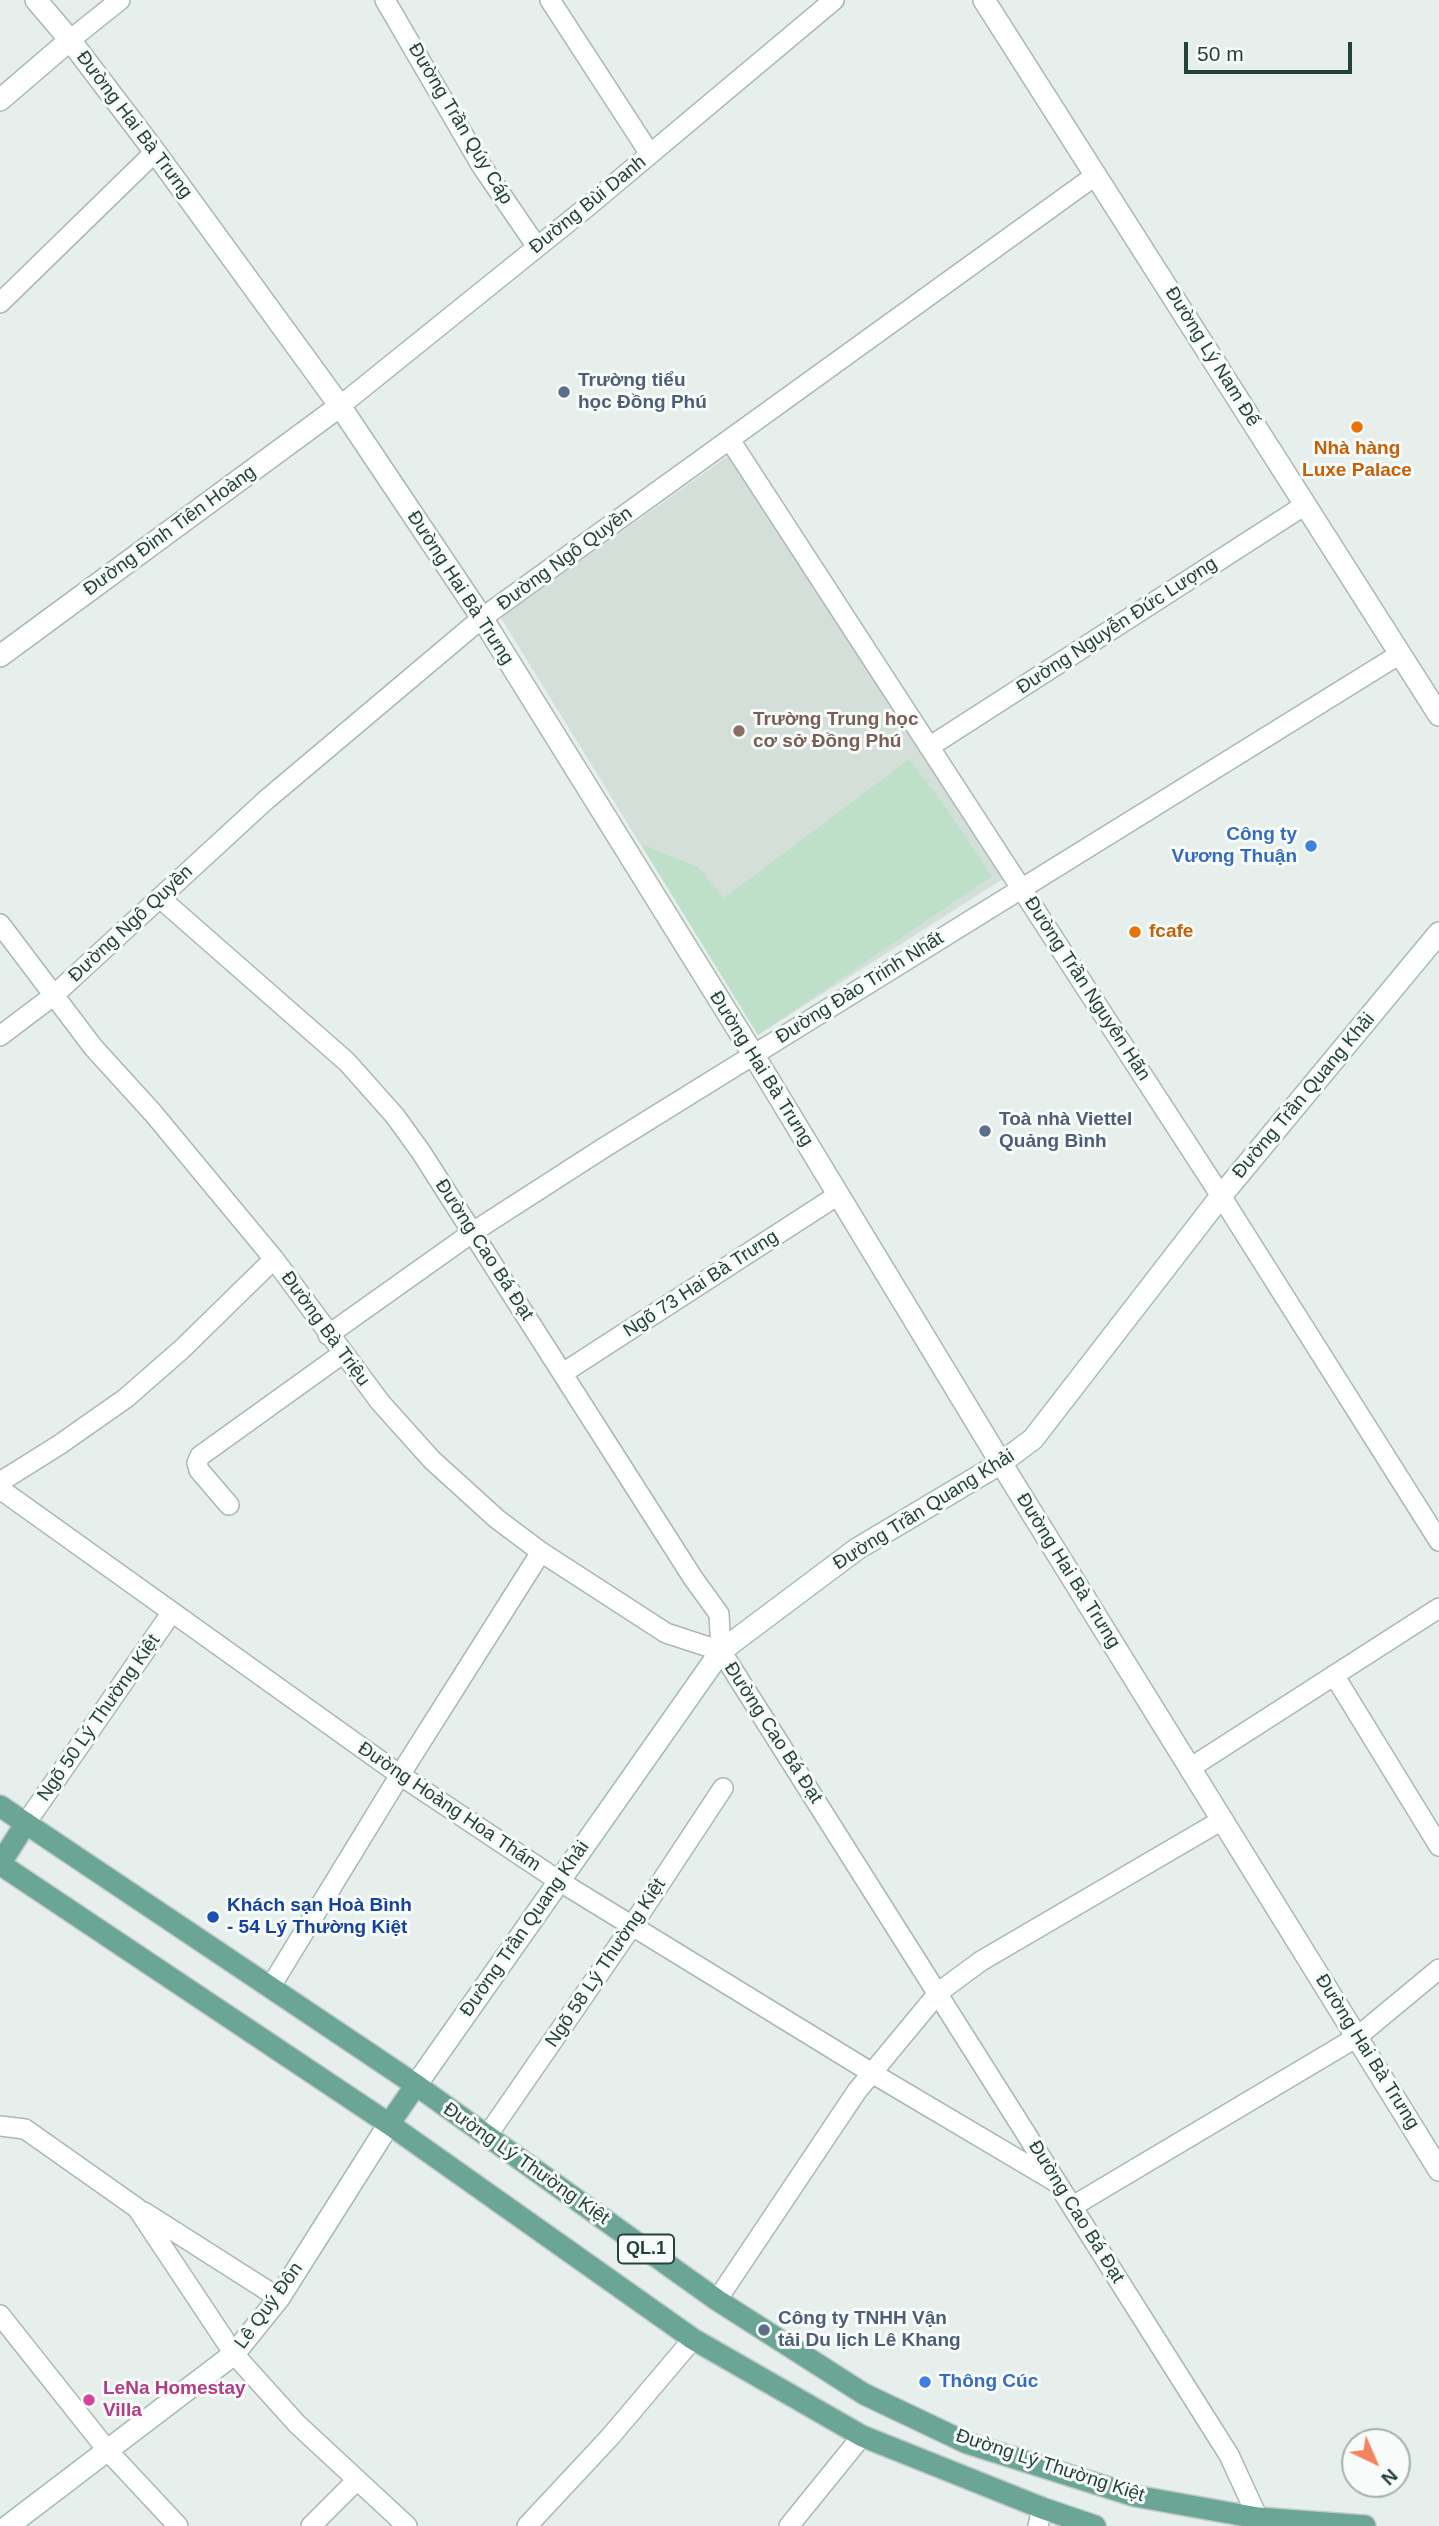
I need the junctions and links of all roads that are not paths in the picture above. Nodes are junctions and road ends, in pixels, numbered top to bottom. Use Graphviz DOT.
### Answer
graph roads {
  1 [pos="36,0"];
  2 [pos="120,0"];
  3 [pos="385,0"];
  4 [pos="550,0"];
  5 [pos="834,0"];
  6 [pos="984,0"];
  7 [pos="70,40"];
  8 [pos="0,100"];
  9 [pos="155,152"];
  10 [pos="650,154"];
  11 [pos="1096,175"];
  12 [pos="537,247"];
  13 [pos="0,303"];
  14 [pos="340,406"];
  15 [pos="730,440"];
  16 [pos="1305,505"];
  17 [pos="482,618"];
  18 [pos="1400,654"];
  19 [pos="0,656"];
  20 [pos="1439,715"];
  21 [pos="929,747"];
  22 [pos="1021,888"];
  23 [pos="160,898"];
  24 [pos="0,924"];
  25 [pos="1439,933"];
  26 [pos="53,996"];
  27 [pos="0,1036"];
  28 [pos="753,1054"];
  29 [pos="838,1195"];
  30 [pos="1221,1196"];
  31 [pos="473,1232"];
  32 [pos="274,1259"];
  33 [pos="328,1335"];
  34 [pos="342,1354"];
  35 [pos="563,1373"];
  36 [pos="1001,1463"];
  37 [pos="0,1482"];
  38 [pos="0,1489"];
  39 [pos="229,1505"];
  40 [pos="1439,1541"];
  41 [pos="541,1552"];
  42 [pos="1439,1608"];
  43 [pos="172,1612"];
  44 [pos="721,1651"];
  45 [pos="1334,1675"];
  46 [pos="1190,1768"];
  47 [pos="400,1775"];
  48 [pos="723,1788"];
  49 [pos="0,1806"];
  50 [pos="1222,1820"];
  51 [pos="26,1823"];
  52 [pos="1439,1846"];
  53 [pos="0,1864"];
  54 [pos="559,1881"];
  55 [pos="632,1926"];
  56 [pos="1439,1969"];
  57 [pos="271,1986"];
  58 [pos="939,1993"];
  59 [pos="1357,2037"];
  60 [pos="872,2073"];
  61 [pos="416,2085"];
  62 [pos="389,2124"];
  63 [pos="0,2126"];
  64 [pos="487,2136"];
  65 [pos="1439,2170"];
  66 [pos="1059,2184"];
  67 [pos="1073,2206"];
  68 [pos="137,2208"];
  69 [pos="279,2298"];
  70 [pos="718,2300"];
  71 [pos="0,2315"];
  72 [pos="693,2339"];
  73 [pos="234,2354"];
  74 [pos="862,2436"];
  75 [pos="108,2451"];
  76 [pos="357,2480"];
  77 [pos="1040,2517"];
  78 [pos="1258,2518"];
  79 [pos="8,2526"];
  80 [pos="178,2526"];
  81 [pos="311,2526"];
  82 [pos="407,2526"];
  83 [pos="527,2526"];
  84 [pos="789,2526"];
  85 [pos="1095,2526"];
  86 [pos="1365,2526"];
  1 -- 7 [label="street, Đường Hai Bà Trưng"];
  2 -- 7 [label="street"];
  3 -- 12 [label="street, Đường Trần Qúy Cáp"];
  4 -- 10 [label="street"];
  5 -- 10 [label="street, Đường Bùi Danh"];
  6 -- 11 [label="street, Đường Lý Nam Đế"];
  7 -- 8 [label="street"];
  7 -- 9 [label="street, Đường Hai Bà Trưng"];
  9 -- 13 [label="street"];
  9 -- 14 [label="street, Đường Hai Bà Trưng"];
  10 -- 12 [label="street, Đường Bùi Danh"];
  11 -- 15 [label="street, Đường Ngô Quyền"];
  11 -- 16 [label="street, Đường Lý Nam Đế"];
  12 -- 14 [label="street, Đường Bùi Danh"];
  14 -- 17 [label="street, Đường Hai Bà Trưng"];
  14 -- 19 [label="street, Đường Đinh Tiên Hoàng"];
  15 -- 17 [label="street, Đường Ngô Quyền"];
  15 -- 21 [label="street, Đường Trần Nguyên Hãn"];
  16 -- 18 [label="street, Đường Lý Nam Đế"];
  16 -- 21 [label="street, Đường Nguyễn Đức Lượng"];
  17 -- 23 [label="street, Đường Ngô Quyền"];
  17 -- 28 [label="street, Đường Hai Bà Trưng"];
  18 -- 20 [label="street, Đường Lý Nam Đế"];
  18 -- 22 [label="street, Đường Đào Trinh Nhất"];
  21 -- 22 [label="street, Đường Trần Nguyên Hãn"];
  22 -- 28 [label="street, Đường Đào Trinh Nhất"];
  22 -- 30 [label="street, Đường Trần Nguyên Hãn"];
  23 -- 26 [label="street, Đường Ngô Quyền"];
  23 -- 31 [label="street, Đường Cao Bá Đạt"];
  24 -- 26 [label="street, Đường Bà Triệu"];
  25 -- 30 [label="street, Đường Trần Quang Khải"];
  26 -- 27 [label="street, Đường Ngô Quyền"];
  26 -- 32 [label="street, Đường Bà Triệu"];
  28 -- 29 [label="street, Đường Hai Bà Trưng"];
  28 -- 31 [label="street, Đường Đào Trinh Nhất"];
  29 -- 35 [label="street, Ngõ 73 Hai Bà Trưng"];
  29 -- 36 [label="street, Đường Hai Bà Trưng"];
  30 -- 36 [label="street, Đường Trần Quang Khải"];
  30 -- 40 [label="street, Đường Trần Nguyên Hãn"];
  31 -- 33 [label="street, Đường Đào Trinh Nhất"];
  31 -- 35 [label="street, Đường Cao Bá Đạt"];
  32 -- 33 [label="street, Đường Bà Triệu"];
  32 -- 37 [label="street"];
  33 -- 34 [label="street, Đường Bà Triệu"];
  34 -- 39 [label="street"];
  34 -- 41 [label="street, Đường Bà Triệu"];
  35 -- 44 [label="street, Đường Cao Bá Đạt"];
  36 -- 44 [label="street, Đường Trần Quang Khải"];
  36 -- 46 [label="street, Đường Hai Bà Trưng"];
  38 -- 43 [label="street, Đường Hoàng Hoa Thám"];
  41 -- 44 [label="street, Đường Bà Triệu"];
  41 -- 47 [label="street"];
  42 -- 45 [label="street"];
  43 -- 47 [label="street, Đường Hoàng Hoa Thám"];
  43 -- 51 [label="street, Ngõ 50 Lý Thường Kiệt"];
  44 -- 54 [label="street, Đường Trần Quang Khải"];
  44 -- 58 [label="street, Đường Cao Bá Đạt"];
  45 -- 46 [label="street"];
  45 -- 52 [label="street"];
  46 -- 50 [label="street, Đường Hai Bà Trưng"];
  47 -- 54 [label="street, Đường Hoàng Hoa Thám"];
  47 -- 57 [label="street"];
  48 -- 55 [label="street, Ngõ 58 Lý Thường Kiệt"];
  49 -- 51 [label="main road, Đường Lý Thường Kiệt / QL.1"];
  50 -- 58 [label="street"];
  50 -- 59 [label="street, Đường Hai Bà Trưng"];
  51 -- 53 [label="main road"];
  51 -- 57 [label="main road, Đường Lý Thường Kiệt / QL.1"];
  53 -- 62 [label="main road, Đường Lý Thường Kiệt / QL.1"];
  54 -- 55 [label="street, Đường Hoàng Hoa Thám"];
  54 -- 61 [label="street, Đường Trần Quang Khải"];
  55 -- 60 [label="street, Đường Hoàng Hoa Thám"];
  55 -- 64 [label="street, Ngõ 58 Lý Thường Kiệt"];
  56 -- 59 [label="street"];
  57 -- 61 [label="main road, Đường Lý Thường Kiệt / QL.1"];
  58 -- 60 [label="street"];
  58 -- 66 [label="street, Đường Cao Bá Đạt"];
  59 -- 65 [label="street, Đường Hai Bà Trưng"];
  59 -- 67 [label="street"];
  60 -- 66 [label="street, Đường Hoàng Hoa Thám"];
  60 -- 70 [label="street"];
  61 -- 62 [label="main road"];
  61 -- 64 [label="main road, Đường Lý Thường Kiệt / QL.1"];
  62 -- 69 [label="street, Lê Quý Đôn"];
  62 -- 72 [label="main road, Đường Lý Thường Kiệt / QL.1"];
  63 -- 68 [label="street"];
  64 -- 70 [label="main road, Đường Lý Thường Kiệt / QL.1"];
  66 -- 67 [label="street, Đường Cao Bá Đạt"];
  67 -- 78 [label="street, Đường Cao Bá Đạt"];
  68 -- 69 [label="street"];
  68 -- 73 [label="street"];
  69 -- 73 [label="street, Lê Quý Đôn"];
  70 -- 78 [label="main road, Đường Lý Thường Kiệt / QL.1"];
  71 -- 75 [label="street"];
  72 -- 74 [label="main road, Đường Lý Thường Kiệt / QL.1"];
  72 -- 83 [label="street"];
  73 -- 75 [label="street, Lê Quý Đôn"];
  73 -- 76 [label="street"];
  74 -- 77 [label="main road, Đường Lý Thường Kiệt / QL.1"];
  74 -- 84 [label="street"];
  75 -- 79 [label="street, Lê Quý Đôn"];
  75 -- 80 [label="street"];
  76 -- 81 [label="street"];
  76 -- 82 [label="street"];
  77 -- 85 [label="main road, Đường Lý Thường Kiệt / QL.1"];
  78 -- 86 [label="main road, Đường Lý Thường Kiệt / QL.1"];
}
